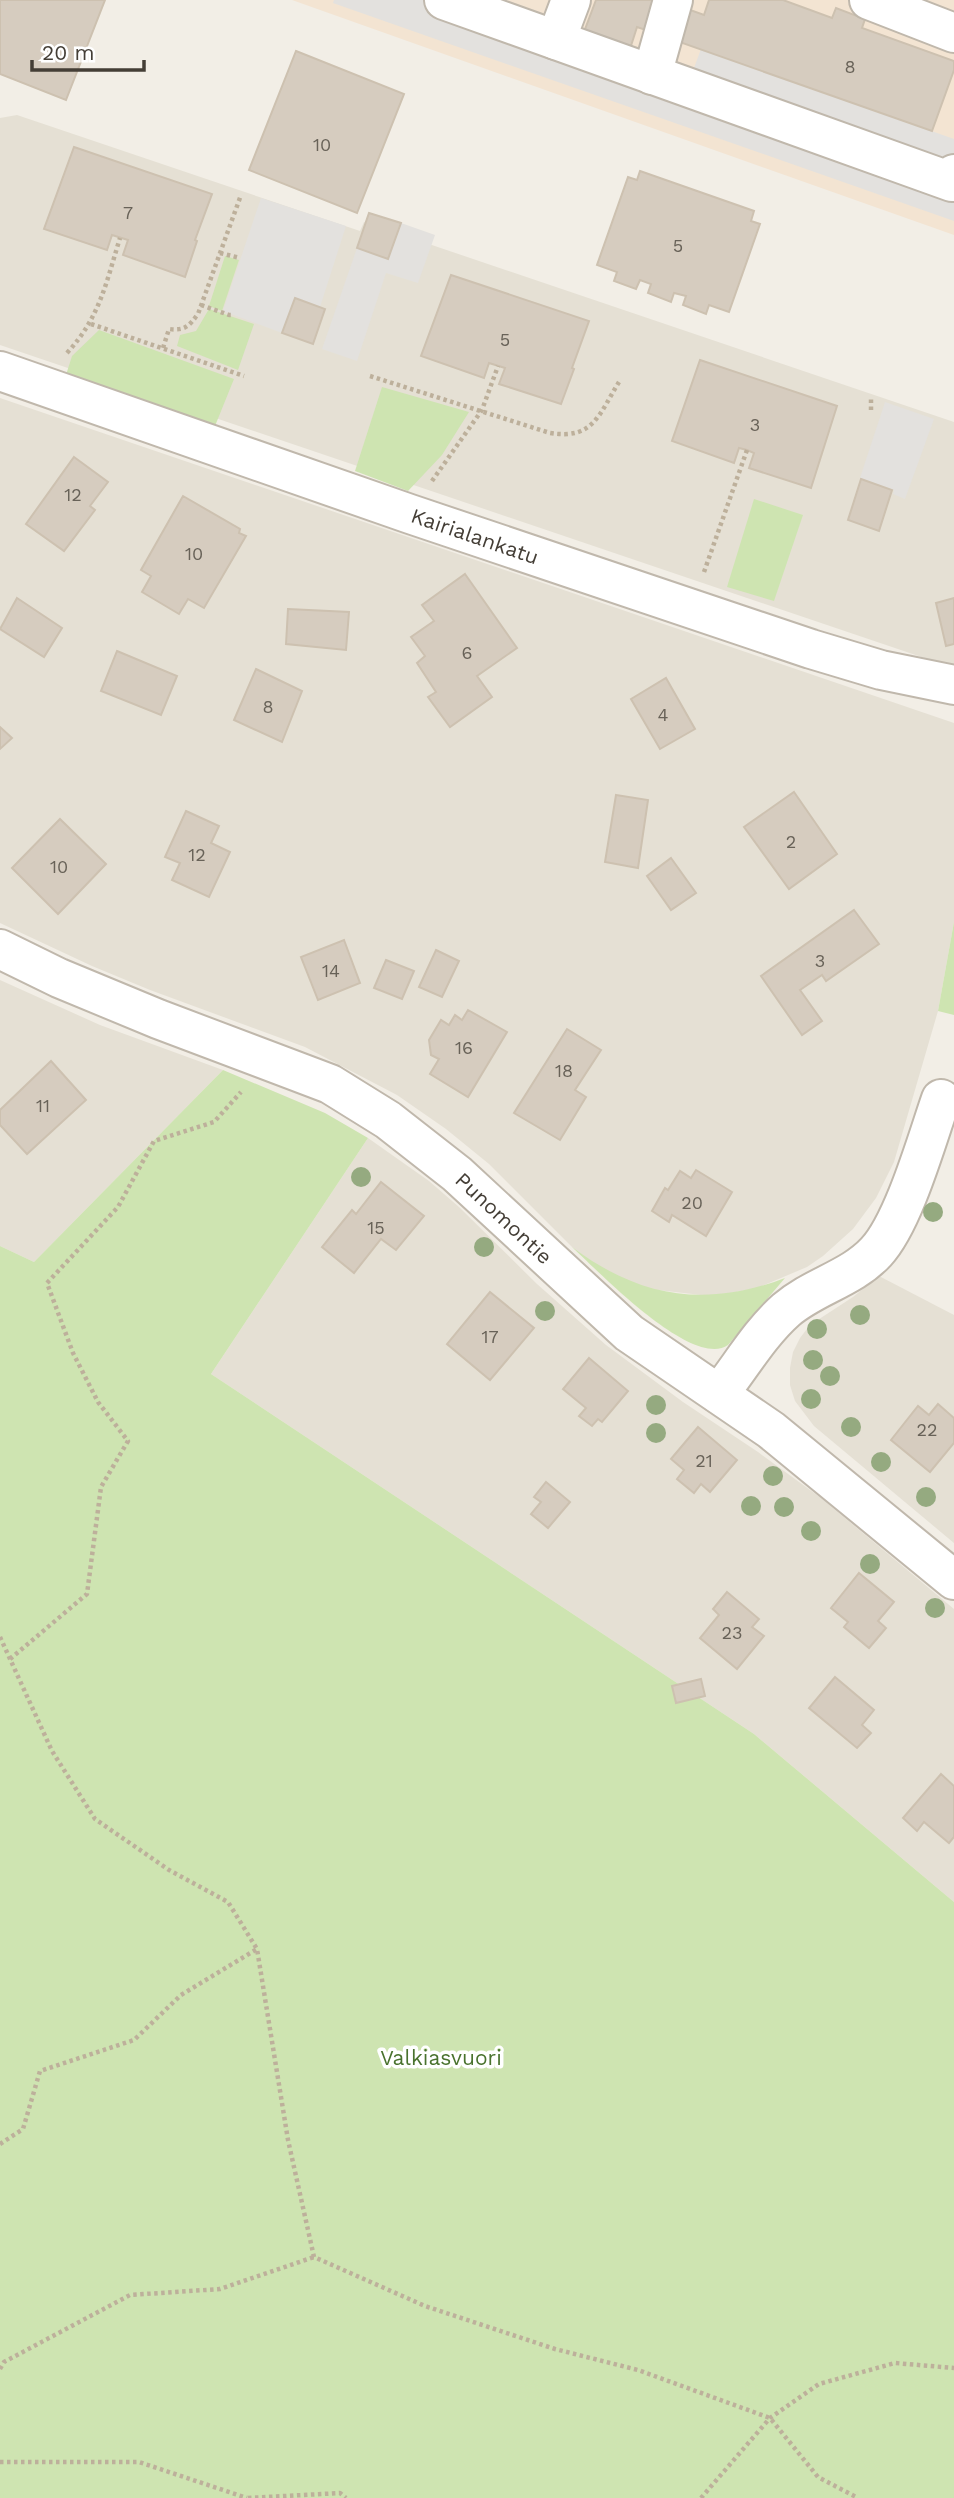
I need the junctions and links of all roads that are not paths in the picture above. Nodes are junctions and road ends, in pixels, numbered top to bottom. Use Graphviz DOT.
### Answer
graph roads {
  1 [pos="444,0"];
  2 [pos="571,0"];
  3 [pos="673,0"];
  4 [pos="869,0"];
  5 [pos="954,33"];
  6 [pos="556,40"];
  7 [pos="652,75"];
  8 [pos="954,174"];
  9 [pos="0,371"];
  10 [pos="954,685"];
  11 [pos="0,949"];
  12 [pos="941,1099"];
  13 [pos="719,1394"];
  14 [pos="954,1580"];
  1 -- 6 [label="street"];
  2 -- 6 [label="street"];
  3 -- 7 [label="street"];
  4 -- 5 [label="street"];
  6 -- 7 [label="street"];
  7 -- 8 [label="street"];
  9 -- 10 [label="street, Kairialankatu"];
  11 -- 13 [label="street, Punomontie"];
  12 -- 13 [label="street"];
  13 -- 14 [label="street, Punomontie"];
}
